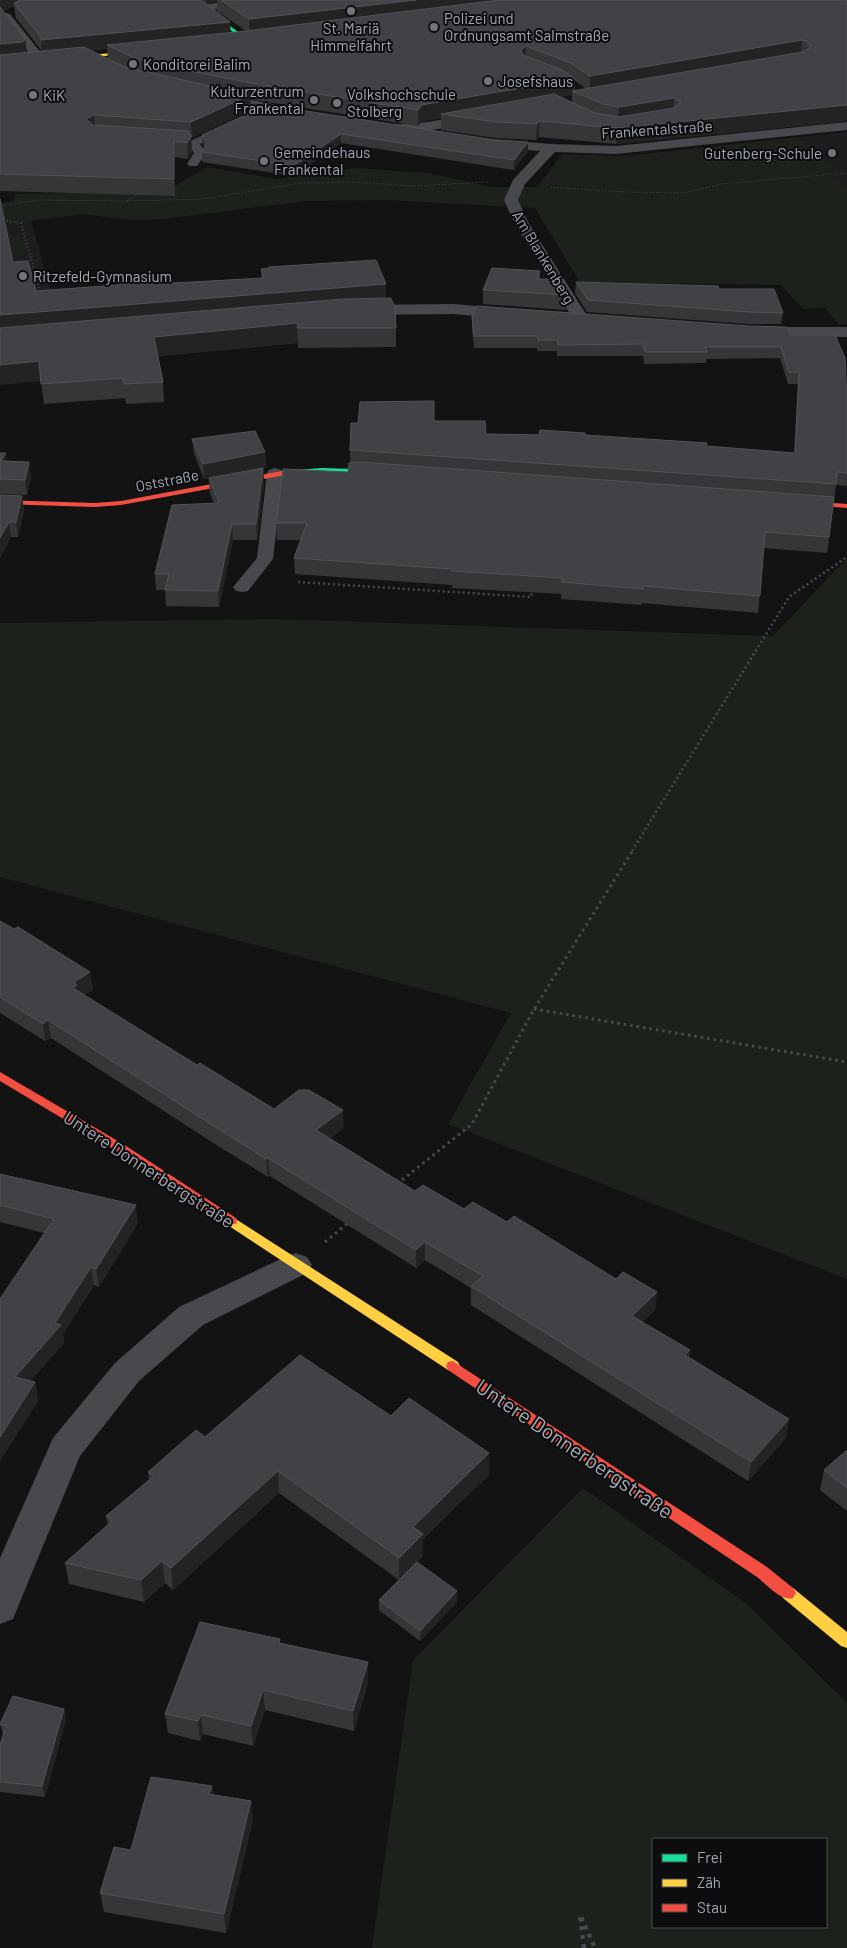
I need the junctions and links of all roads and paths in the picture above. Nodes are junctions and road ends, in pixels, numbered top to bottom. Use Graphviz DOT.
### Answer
graph roads {
  1 [pos="192,0"];
  2 [pos="260,0"];
  3 [pos="222,2"];
  4 [pos="202,8"];
  5 [pos="7,14"];
  6 [pos="228,42"];
  7 [pos="158,50"];
  8 [pos="89,57"];
  9 [pos="20,64"];
  10 [pos="0,66"];
  11 [pos="106,66"];
  12 [pos="200,94"];
  13 [pos="267,108"];
  14 [pos="496,114"];
  15 [pos="308,115"];
  16 [pos="847,126"];
  17 [pos="448,137"];
  18 [pos="476,141"];
  19 [pos="551,148"];
  20 [pos="193,164"];
  21 [pos="846,174"];
  22 [pos="518,182"];
  23 [pos="143,192"];
  24 [pos="126,201"];
  25 [pos="0,206"];
  26 [pos="0,220"];
  27 [pos="42,295"];
  28 [pos="343,311"];
  29 [pos="532,315"];
  30 [pos="562,317"];
  31 [pos="581,319"];
  32 [pos="600,320"];
  33 [pos="739,332"];
  34 [pos="847,332"];
  35 [pos="275,473"];
  36 [pos="400,473"];
  37 [pos="780,500"];
  38 [pos="0,502"];
  39 [pos="847,506"];
  40 [pos="847,557"];
  41 [pos="298,582"];
  42 [pos="242,586"];
  43 [pos="533,587"];
  44 [pos="534,1008"];
  45 [pos="847,1062"];
  46 [pos="0,1076"];
  47 [pos="396,1185"];
  48 [pos="357,1216"];
  49 [pos="296,1265"];
  50 [pos="0,1607"];
  51 [pos="847,1641"];
  52 [pos="584,1948"];
  53 [pos="595,1948"];
  1 -- 4 [label="street"];
  2 -- 3 [label="street"];
  3 -- 4 [label="street"];
  4 -- 6 [label="street"];
  5 -- 9 [label="street"];
  7 -- 8 [label="street"];
  8 -- 9 [label="street"];
  8 -- 11 [label="street"];
  9 -- 10 [label="street"];
  12 -- 13 [label="street"];
  13 -- 15 [label="street"];
  13 -- 20 [label="lane"];
  14 -- 17 [label="street"];
  16 -- 19 [label="street, Frankentalstraße"];
  18 -- 19 [label="street, Frankentalstraße"];
  19 -- 22 [label="street, Am Blankenberg"];
  21 -- 22 [label="path"];
  22 -- 24 [label="path"];
  22 -- 31 [label="street, Am Blankenberg"];
  23 -- 24 [label="path"];
  24 -- 25 [label="path"];
  26 -- 27 [label="path"];
  28 -- 29 [label="street"];
  30 -- 31 [label="street"];
  31 -- 32 [label="street"];
  33 -- 34 [label="street"];
  35 -- 36 [label="street, Oststraße"];
  35 -- 38 [label="street, Oststraße"];
  35 -- 42 [label="lane"];
  37 -- 39 [label="street"];
  40 -- 44 [label="path"];
  41 -- 43 [label="path"];
  44 -- 45 [label="path"];
  44 -- 47 [label="path"];
  46 -- 49 [label="street, Untere Donnerbergstraße"];
  48 -- 49 [label="path"];
  49 -- 50 [label="street"];
  49 -- 51 [label="street, Untere Donnerbergstraße"];
  52 -- 53 [label="path"];
}
